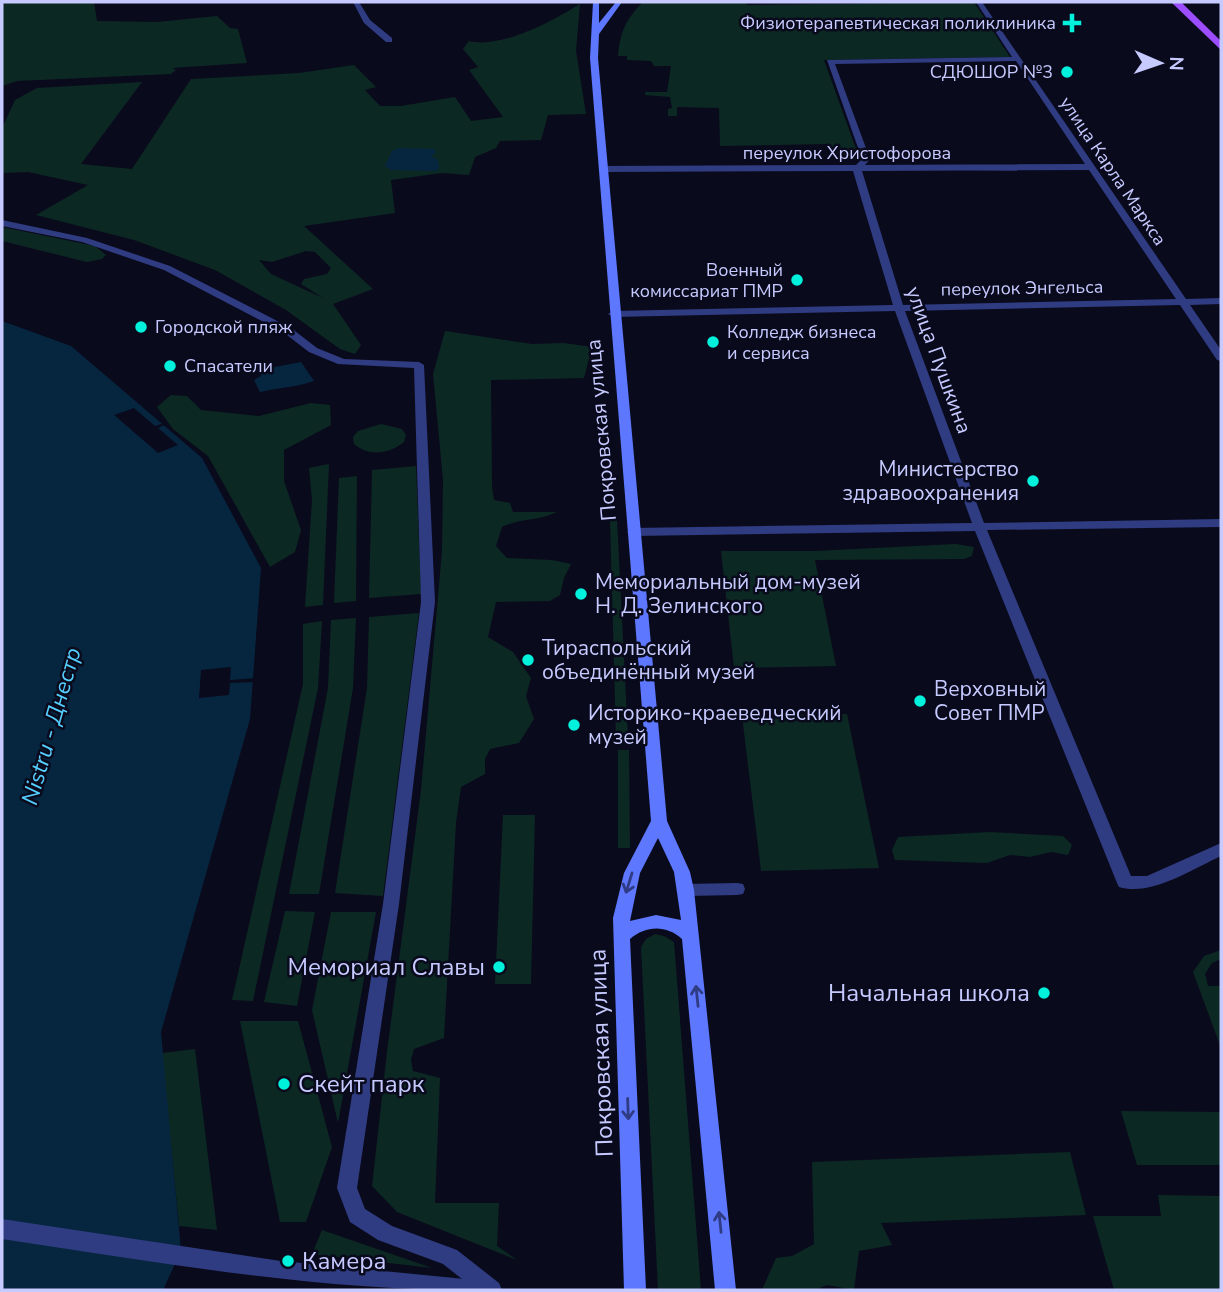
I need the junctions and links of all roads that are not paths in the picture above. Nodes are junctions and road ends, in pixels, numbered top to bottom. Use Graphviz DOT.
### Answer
graph roads {
  1 [pos="356,2"];
  2 [pos="596,2"];
  3 [pos="619,2"];
  4 [pos="979,2"];
  5 [pos="1175,2"];
  6 [pos="595,33"];
  7 [pos="389,40"];
  8 [pos="1221,47"];
  9 [pos="1018,59"];
  10 [pos="1091,167"];
  11 [pos="603,169"];
  12 [pos="857,169"];
  13 [pos="2,223"];
  14 [pos="1221,301"];
  15 [pos="1182,302"];
  16 [pos="898,308"];
  17 [pos="613,314"];
  18 [pos="1221,358"];
  19 [pos="1221,523"];
  20 [pos="979,526"];
  21 [pos="633,532"];
  22 [pos="659,821"];
  23 [pos="1221,849"];
  24 [pos="737,889"];
  25 [pos="686,890"];
  26 [pos="621,937"];
  27 [pos="691,937"];
  28 [pos="2,1229"];
  29 [pos="475,1290"];
  30 [pos="492,1290"];
  31 [pos="635,1290"];
  32 [pos="726,1290"];
  1 -- 7 [label="street"];
  2 -- 6 [label="main road, Покровская улица"];
  3 -- 6 [label="main road"];
  4 -- 9 [label="street, улица Карла Маркса"];
  5 -- 8 [label="main road"];
  6 -- 11 [label="main road, Покровская улица"];
  9 -- 10 [label="street, улица Карла Маркса"];
  9 -- 12 [label="street, улица Пушкина"];
  10 -- 12 [label="street, переулок Христофорова"];
  10 -- 15 [label="street, улица Карла Маркса"];
  11 -- 12 [label="street, переулок Христофорова"];
  11 -- 17 [label="main road, Покровская улица"];
  12 -- 16 [label="street, улица Пушкина"];
  13 -- 30 [label="street"];
  14 -- 15 [label="street, переулок Энгельса"];
  15 -- 16 [label="street, переулок Энгельса"];
  15 -- 18 [label="street, улица Карла Маркса"];
  16 -- 17 [label="street, переулок Энгельса"];
  16 -- 20 [label="street, улица Пушкина"];
  17 -- 21 [label="main road, Покровская улица"];
  19 -- 20 [label="street"];
  20 -- 21 [label="street"];
  20 -- 23 [label="street, улица Пушкина"];
  21 -- 22 [label="main road, Покровская улица"];
  22 -- 25 [label="main road, Покровская улица"];
  22 -- 26 [label="main road, Покровская улица, one-way"];
  24 -- 25 [label="street"];
  25 -- 27 [label="main road, Покровская улица"];
  26 -- 27 [label="main road"];
  26 -- 31 [label="main road, Покровская улица, one-way"];
  32 -- 27 [label="main road, Покровская улица, one-way"];
  28 -- 29 [label="street"];
}
